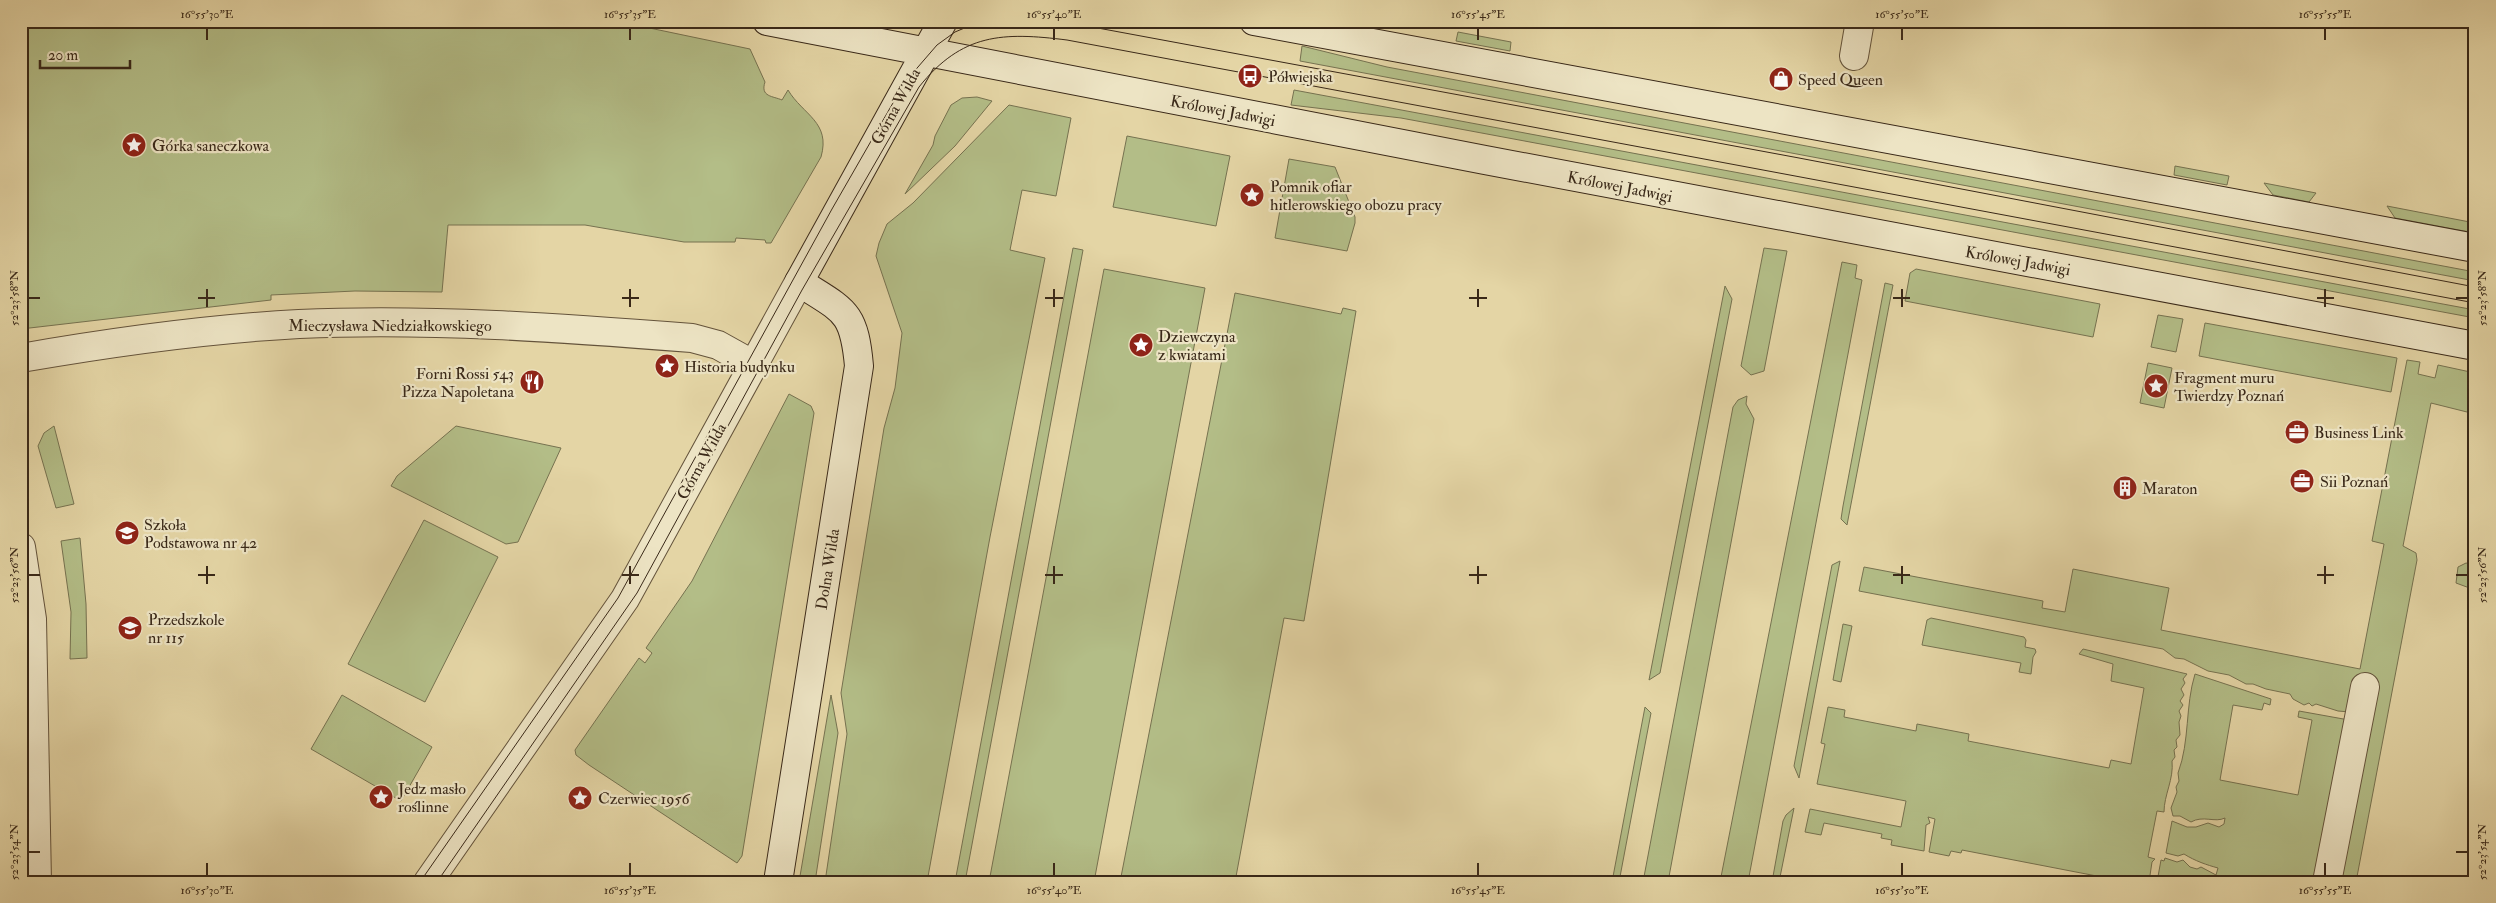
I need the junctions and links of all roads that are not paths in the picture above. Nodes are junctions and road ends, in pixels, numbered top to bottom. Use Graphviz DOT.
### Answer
graph roads {
  1 [pos="767,21"];
  2 [pos="943,21"];
  3 [pos="1254,21"];
  4 [pos="1860,21"];
  5 [pos="925,52"];
  6 [pos="1854,56"];
  7 [pos="2475,248"];
  8 [pos="799,282"];
  9 [pos="2475,346"];
  10 [pos="21,358"];
  11 [pos="754,366"];
  12 [pos="21,547"];
  13 [pos="2365,687"];
  14 [pos="37,882"];
  15 [pos="428,882"];
  16 [pos="778,882"];
  17 [pos="2327,882"];
  1 -- 5 [label="street, Królowej Jadwigi"];
  2 -- 5 [label="street, Górna Wilda"];
  3 -- 7 [label="street"];
  4 -- 6 [label="street"];
  5 -- 8 [label="street, Górna Wilda"];
  5 -- 9 [label="street, Królowej Jadwigi"];
  8 -- 11 [label="street, Górna Wilda"];
  8 -- 16 [label="street, Dolna Wilda"];
  10 -- 11 [label="street, Mieczysława Niedziałkowskiego"];
  11 -- 15 [label="street, Górna Wilda"];
  12 -- 14 [label="street"];
  13 -- 17 [label="street"];
}
